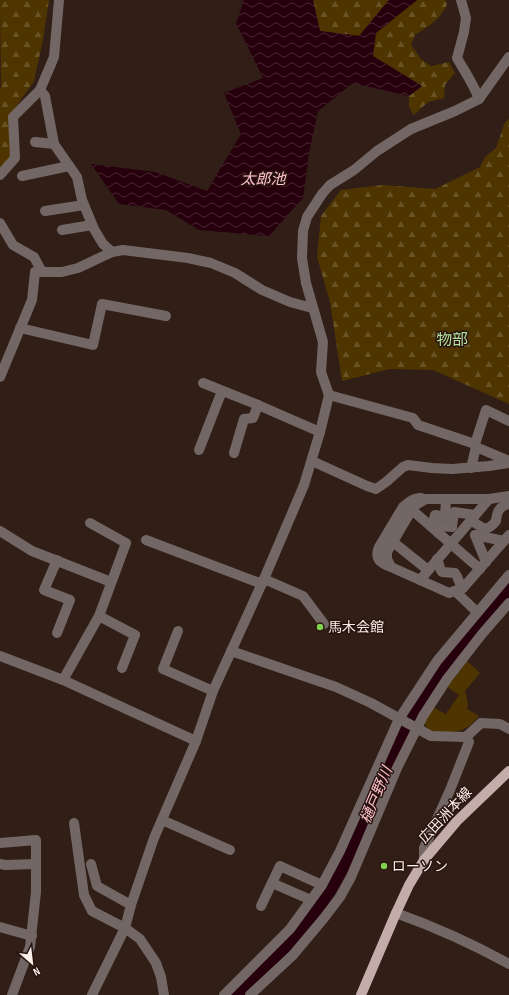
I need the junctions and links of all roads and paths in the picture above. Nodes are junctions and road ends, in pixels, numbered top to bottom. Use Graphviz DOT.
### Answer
graph roads {
  1 [pos="59,0"];
  2 [pos="462,0"];
  3 [pos="509,57"];
  4 [pos="40,90"];
  5 [pos="479,99"];
  6 [pos="35,142"];
  7 [pos="54,144"];
  8 [pos="70,166"];
  9 [pos="0,175"];
  10 [pos="22,176"];
  11 [pos="84,205"];
  12 [pos="45,211"];
  13 [pos="0,223"];
  14 [pos="92,225"];
  15 [pos="62,230"];
  16 [pos="112,252"];
  17 [pos="42,272"];
  18 [pos="312,308"];
  19 [pos="166,316"];
  20 [pos="20,328"];
  21 [pos="0,377"];
  22 [pos="203,384"];
  23 [pos="222,391"];
  24 [pos="329,395"];
  25 [pos="258,405"];
  26 [pos="509,420"];
  27 [pos="320,432"];
  28 [pos="475,445"];
  29 [pos="199,450"];
  30 [pos="234,453"];
  31 [pos="312,461"];
  32 [pos="509,462"];
  33 [pos="471,468"];
  34 [pos="509,496"];
  35 [pos="428,499"];
  36 [pos="446,499"];
  37 [pos="489,499"];
  38 [pos="509,504"];
  39 [pos="412,510"];
  40 [pos="473,517"];
  41 [pos="90,523"];
  42 [pos="435,530"];
  43 [pos="0,531"];
  44 [pos="506,538"];
  45 [pos="146,540"];
  46 [pos="393,542"];
  47 [pos="451,544"];
  48 [pos="438,559"];
  49 [pos="56,560"];
  50 [pos="483,565"];
  51 [pos="391,567"];
  52 [pos="428,570"];
  53 [pos="509,575"];
  54 [pos="420,580"];
  55 [pos="263,581"];
  56 [pos="111,582"];
  57 [pos="459,590"];
  58 [pos="509,603"];
  59 [pos="477,612"];
  60 [pos="99,616"];
  61 [pos="324,624"];
  62 [pos="178,631"];
  63 [pos="57,633"];
  64 [pos="231,650"];
  65 [pos="0,656"];
  66 [pos="122,668"];
  67 [pos="63,680"];
  68 [pos="214,691"];
  69 [pos="399,719"];
  70 [pos="417,728"];
  71 [pos="509,729"];
  72 [pos="466,737"];
  73 [pos="196,741"];
  74 [pos="509,771"];
  75 [pos="162,820"];
  76 [pos="74,823"];
  77 [pos="0,843"];
  78 [pos="230,850"];
  79 [pos="424,860"];
  80 [pos="0,864"];
  81 [pos="36,864"];
  82 [pos="91,864"];
  83 [pos="272,883"];
  84 [pos="322,886"];
  85 [pos="311,900"];
  86 [pos="131,905"];
  87 [pos="261,906"];
  88 [pos="396,913"];
  89 [pos="0,927"];
  90 [pos="125,928"];
  91 [pos="32,936"];
  92 [pos="509,964"];
  93 [pos="96,994"];
  94 [pos="12,995"];
  95 [pos="164,995"];
  96 [pos="224,995"];
  97 [pos="250,995"];
  98 [pos="361,995"];
  1 -- 4 [label="street"];
  2 -- 5 [label="street"];
  3 -- 5 [label="street"];
  4 -- 7 [label="street"];
  4 -- 9 [label="street"];
  5 -- 18 [label="street"];
  6 -- 7 [label="street"];
  7 -- 8 [label="street"];
  8 -- 10 [label="street"];
  8 -- 11 [label="street"];
  11 -- 12 [label="street"];
  11 -- 14 [label="street"];
  13 -- 17 [label="street"];
  14 -- 15 [label="street"];
  14 -- 16 [label="street"];
  16 -- 17 [label="street"];
  16 -- 18 [label="street"];
  17 -- 20 [label="street"];
  18 -- 24 [label="street"];
  19 -- 20 [label="street"];
  20 -- 21 [label="street"];
  22 -- 23 [label="street"];
  23 -- 25 [label="street"];
  23 -- 29 [label="street"];
  24 -- 27 [label="street"];
  24 -- 28 [label="street"];
  25 -- 27 [label="street"];
  25 -- 30 [label="street"];
  26 -- 28 [label="street"];
  27 -- 31 [label="street"];
  28 -- 32 [label="street"];
  28 -- 33 [label="street"];
  31 -- 33 [label="street"];
  31 -- 55 [label="street"];
  32 -- 33 [label="street"];
  34 -- 37 [label="street"];
  35 -- 36 [label="street"];
  35 -- 39 [label="street"];
  35 -- 51 [label="street"];
  36 -- 37 [label="street"];
  36 -- 42 [label="street"];
  37 -- 40 [label="street"];
  38 -- 40 [label="street"];
  39 -- 42 [label="street"];
  39 -- 46 [label="street"];
  40 -- 42 [label="street"];
  40 -- 47 [label="street"];
  41 -- 56 [label="street"];
  42 -- 47 [label="street"];
  43 -- 49 [label="street"];
  44 -- 50 [label="street"];
  44 -- 50 [label="street"];
  45 -- 55 [label="street"];
  46 -- 51 [label="street"];
  46 -- 52 [label="street"];
  47 -- 48 [label="street"];
  47 -- 50 [label="street"];
  48 -- 52 [label="street"];
  48 -- 57 [label="street"];
  49 -- 56 [label="street"];
  49 -- 63 [label="street"];
  50 -- 57 [label="street"];
  51 -- 54 [label="street"];
  52 -- 54 [label="street"];
  53 -- 59 [label="street"];
  54 -- 57 [label="street"];
  55 -- 61 [label="street"];
  55 -- 64 [label="street"];
  56 -- 60 [label="street"];
  57 -- 59 [label="street"];
  58 -- 70 [label="street"];
  59 -- 69 [label="street"];
  60 -- 66 [label="street"];
  60 -- 67 [label="street"];
  62 -- 68 [label="street"];
  64 -- 68 [label="street"];
  64 -- 69 [label="street"];
  65 -- 67 [label="street"];
  67 -- 73 [label="street"];
  68 -- 73 [label="street"];
  69 -- 70 [label="street"];
  69 -- 84 [label="street"];
  70 -- 72 [label="street"];
  70 -- 97 [label="street"];
  71 -- 72 [label="street"];
  72 -- 79 [label="street"];
  73 -- 75 [label="street"];
  74 -- 79 [label="main road, 広田洲本線"];
  75 -- 78 [label="street"];
  75 -- 86 [label="street"];
  76 -- 90 [label="street"];
  77 -- 81 [label="street"];
  79 -- 88 [label="main road, 広田洲本線"];
  80 -- 81 [label="street"];
  81 -- 91 [label="street"];
  82 -- 86 [label="street"];
  83 -- 84 [label="street"];
  83 -- 85 [label="street"];
  83 -- 87 [label="street"];
  84 -- 85 [label="street"];
  85 -- 96 [label="street"];
  86 -- 90 [label="street"];
  88 -- 92 [label="street"];
  88 -- 98 [label="main road, 広田洲本線"];
  89 -- 91 [label="street"];
  90 -- 93 [label="street"];
  90 -- 95 [label="street"];
  91 -- 94 [label="street"];
}
